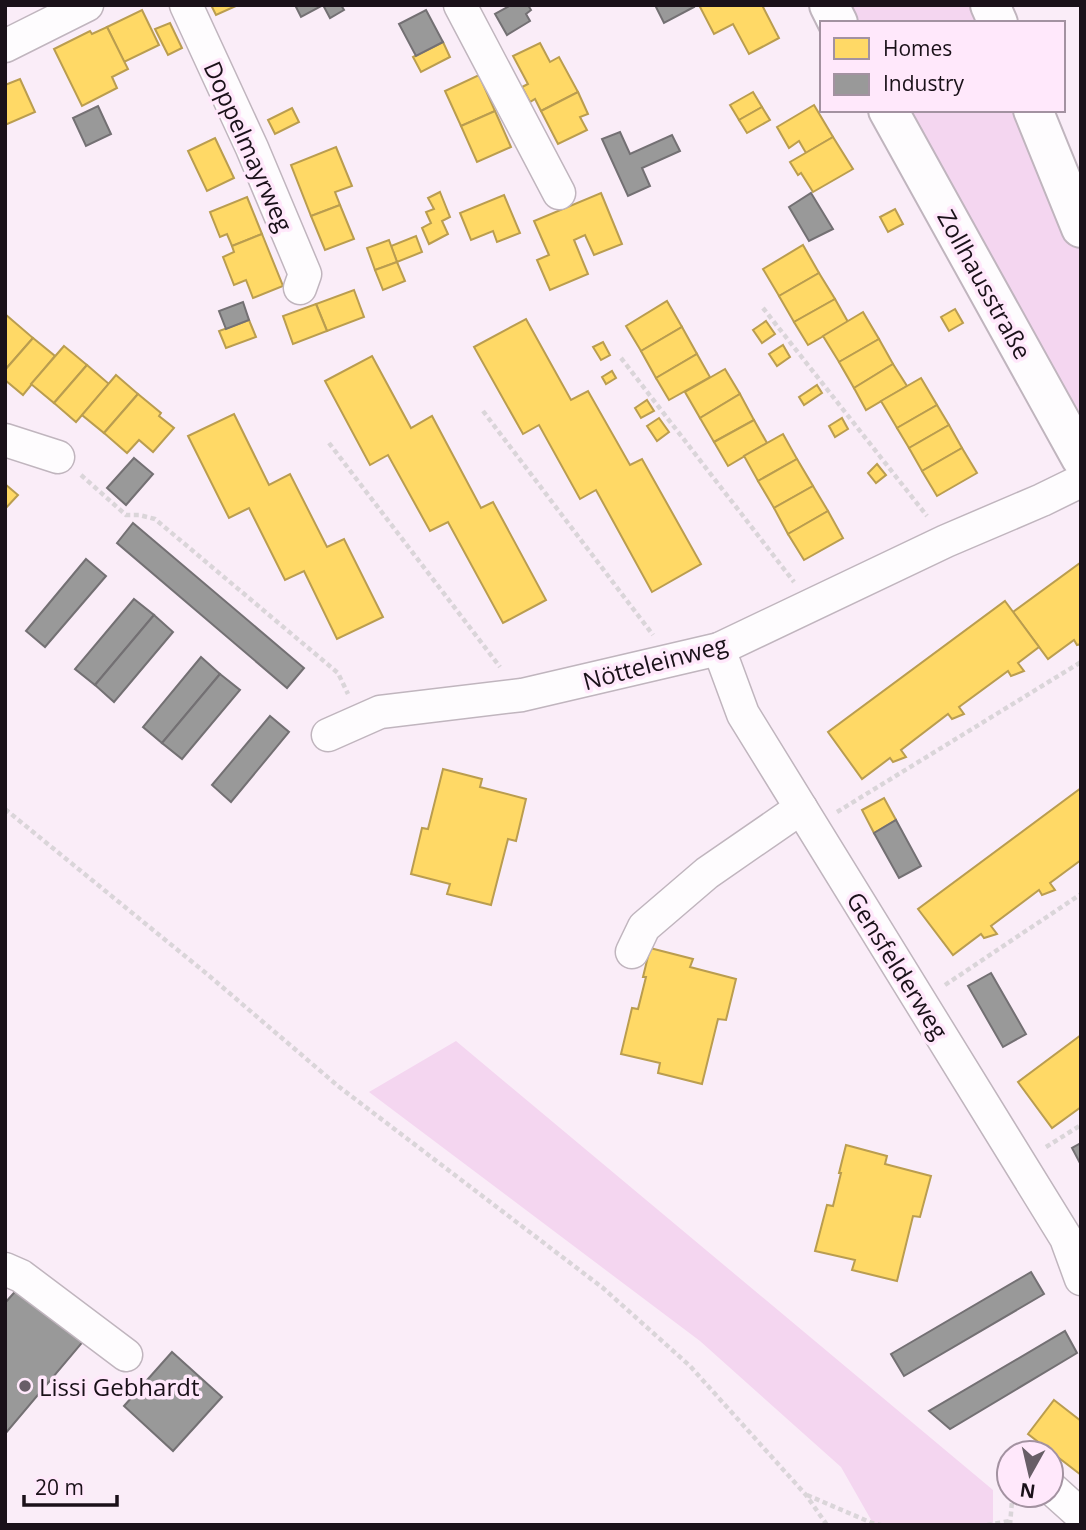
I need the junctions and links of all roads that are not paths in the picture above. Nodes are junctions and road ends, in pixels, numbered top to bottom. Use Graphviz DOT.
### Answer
graph roads {
  1 [pos="87,5"];
  2 [pos="186,5"];
  3 [pos="460,5"];
  4 [pos="829,5"];
  5 [pos="990,5"];
  6 [pos="837,21"];
  7 [pos="997,21"];
  8 [pos="5,46"];
  9 [pos="889,112"];
  10 [pos="1034,112"];
  11 [pos="559,193"];
  12 [pos="1081,228"];
  13 [pos="300,288"];
  14 [pos="5,440"];
  15 [pos="58,457"];
  16 [pos="1081,458"];
  17 [pos="1081,481"];
  18 [pos="719,649"];
  19 [pos="328,735"];
  20 [pos="807,818"];
  21 [pos="632,952"];
  22 [pos="5,1269"];
  23 [pos="1081,1279"];
  24 [pos="126,1356"];
  25 [pos="1065,1501"];
  26 [pos="1081,1515"];
  1 -- 8 [label="street"];
  2 -- 13 [label="street, Doppelmayrweg"];
  3 -- 11 [label="street"];
  4 -- 6 [label="main road"];
  5 -- 7 [label="main road"];
  9 -- 16 [label="main road, Zollhausstraße"];
  10 -- 12 [label="main road"];
  14 -- 15 [label="street"];
  17 -- 18 [label="street, Nötteleinweg"];
  18 -- 19 [label="street, Nötteleinweg"];
  18 -- 20 [label="street, Gensfelderweg"];
  20 -- 21 [label="street"];
  20 -- 23 [label="street, Gensfelderweg"];
  22 -- 24 [label="street"];
  25 -- 26 [label="street"];
}
